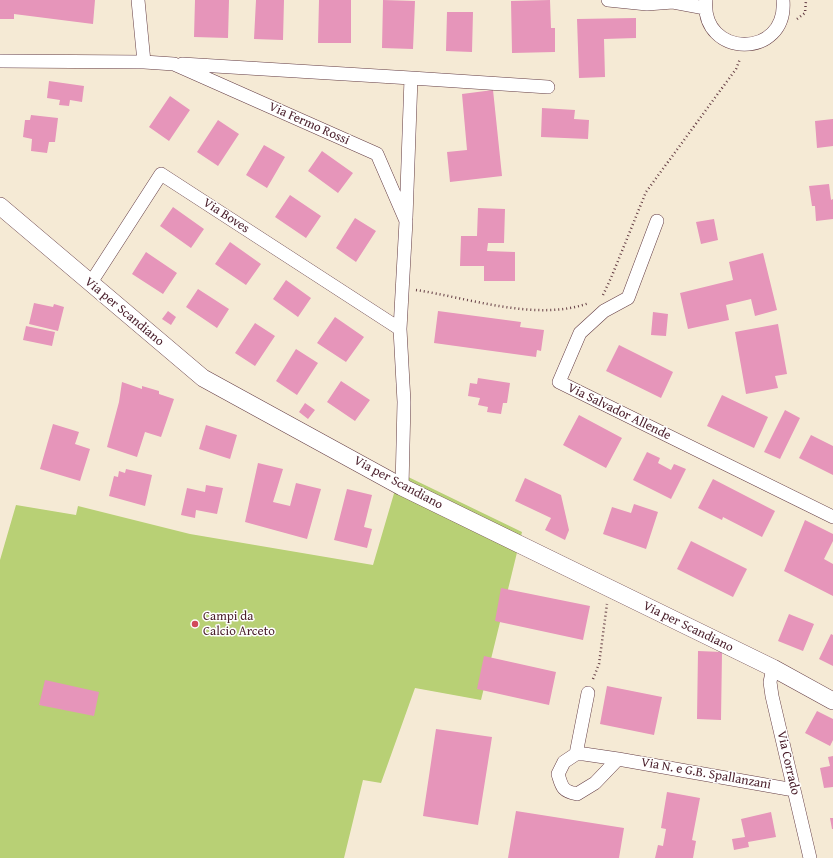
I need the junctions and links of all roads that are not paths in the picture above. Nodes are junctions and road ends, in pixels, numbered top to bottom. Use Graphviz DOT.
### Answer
graph roads {
  1 [pos="138,0"];
  2 [pos="608,0"];
  3 [pos="783,0"];
  4 [pos="676,1"];
  5 [pos="706,4"];
  6 [pos="0,61"];
  7 [pos="144,62"];
  8 [pos="174,64"];
  9 [pos="411,78"];
  10 [pos="548,87"];
  11 [pos="0,206"];
  12 [pos="406,221"];
  13 [pos="657,222"];
  14 [pos="90,284"];
  15 [pos="400,329"];
  16 [pos="402,487"];
  17 [pos="833,517"];
  18 [pos="773,668"];
  19 [pos="588,693"];
  20 [pos="833,701"];
  21 [pos="576,754"];
  22 [pos="618,759"];
  23 [pos="794,790"];
  24 [pos="810,858"];
  1 -- 7 [label="street"];
  2 -- 4 [label="street"];
  3 -- 5 [label="street"];
  4 -- 5 [label="street"];
  6 -- 7 [label="street, Via Fermo Rossi"];
  7 -- 8 [label="street, Via Fermo Rossi"];
  8 -- 9 [label="street, Via Fermo Rossi"];
  8 -- 12 [label="street, Via Fermo Rossi"];
  9 -- 10 [label="street, Via Fermo Rossi"];
  9 -- 12 [label="street, Via Fermo Rossi"];
  11 -- 14 [label="street, Via per Scandiano"];
  12 -- 15 [label="street, Via Fermo Rossi"];
  13 -- 17 [label="street, Via Salvador Allende"];
  14 -- 15 [label="street, Via Boves"];
  14 -- 16 [label="street, Via per Scandiano"];
  15 -- 16 [label="street, Via Fermo Rossi"];
  16 -- 18 [label="street, Via per Scandiano"];
  18 -- 20 [label="street, Via per Scandiano"];
  18 -- 23 [label="street, Via Corrado"];
  19 -- 21 [label="street"];
  21 -- 22 [label="street, Via N. e G.B. Spallanzani"];
  21 -- 22 [label="street"];
  22 -- 23 [label="street, Via N. e G.B. Spallanzani"];
  23 -- 24 [label="street, Via Corrado"];
}
